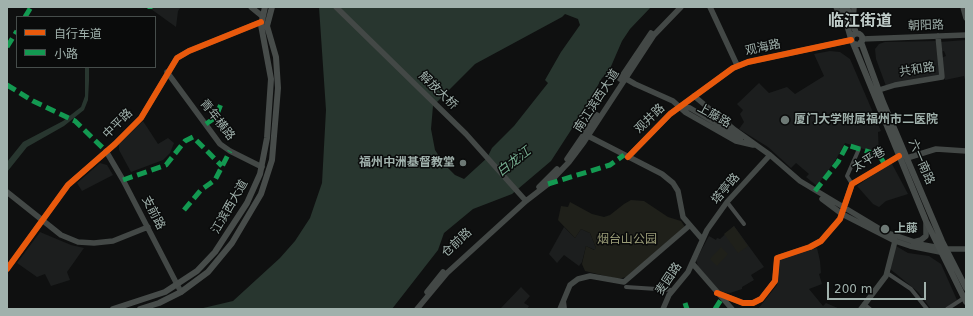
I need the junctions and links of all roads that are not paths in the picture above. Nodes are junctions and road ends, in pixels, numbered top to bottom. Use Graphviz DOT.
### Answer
graph roads {
  1 [pos="251,7"];
  2 [pos="265,7"];
  3 [pos="272,7"];
  4 [pos="336,7"];
  5 [pos="675,7"];
  6 [pos="681,7"];
  7 [pos="710,7"];
  8 [pos="836,7"];
  9 [pos="842,7"];
  10 [pos="854,7"];
  11 [pos="963,7"];
  12 [pos="848,10"];
  13 [pos="966,18"];
  14 [pos="261,19"];
  15 [pos="851,24"];
  16 [pos="856,34"];
  17 [pos="966,35"];
  18 [pos="938,36"];
  19 [pos="852,41"];
  20 [pos="862,41"];
  21 [pos="738,65"];
  22 [pos="167,72"];
  23 [pos="624,77"];
  24 [pos="879,90"];
  25 [pos="692,97"];
  26 [pos="680,106"];
  27 [pos="705,116"];
  28 [pos="720,118"];
  29 [pos="588,136"];
  30 [pos="757,146"];
  31 [pos="859,150"];
  32 [pos="106,151"];
  33 [pos="966,151"];
  34 [pos="770,155"];
  35 [pos="900,156"];
  36 [pos="628,157"];
  37 [pos="907,158"];
  38 [pos="262,167"];
  39 [pos="852,184"];
  40 [pos="7,192"];
  41 [pos="523,198"];
  42 [pos="727,202"];
  43 [pos="842,211"];
  44 [pos="41,220"];
  45 [pos="926,221"];
  46 [pos="744,224"];
  47 [pos="689,226"];
  48 [pos="148,227"];
  49 [pos="702,239"];
  50 [pos="895,241"];
  51 [pos="913,242"];
  52 [pos="966,249"];
  53 [pos="944,251"];
  54 [pos="692,263"];
  55 [pos="7,269"];
  56 [pos="887,273"];
  57 [pos="177,286"];
  58 [pos="626,287"];
  59 [pos="966,288"];
  60 [pos="672,290"];
  61 [pos="181,292"];
  62 [pos="718,293"];
  63 [pos="965,300"];
  64 [pos="564,301"];
  65 [pos="862,306"];
  66 [pos="112,309"];
  67 [pos="140,309"];
  68 [pos="412,309"];
  69 [pos="417,309"];
  70 [pos="560,309"];
  71 [pos="565,309"];
  72 [pos="663,309"];
  73 [pos="732,309"];
  74 [pos="870,309"];
  75 [pos="927,309"];
  76 [pos="947,309"];
  1 -- 14 [label="street"];
  2 -- 14 [label="main road, 江滨西大道"];
  3 -- 61 [label="main road, 江滨西大道"];
  4 -- 41 [label="street, 解放大桥"];
  5 -- 23 [label="street, 南江滨西大道"];
  6 -- 23 [label="street, 南江滨西大道"];
  7 -- 21 [label="street"];
  8 -- 15 [label="street"];
  9 -- 15 [label="main road"];
  10 -- 15 [label="street"];
  11 -- 13 [label="street"];
  12 -- 15 [label="main road"];
  14 -- 22 [label="street, 中平路"];
  14 -- 38 [label="main road, 江滨西大道"];
  15 -- 16 [label="main road"];
  15 -- 19 [label="main road"];
  16 -- 19 [label="main road"];
  16 -- 20 [label="main road"];
  17 -- 18 [label="street, 朝阳路"];
  18 -- 20 [label="street, 朝阳路"];
  18 -- 24 [label="street, 共和路"];
  19 -- 20 [label="main road"];
  19 -- 21 [label="street, 观海路"];
  19 -- 35 [label="main road, 六一南路"];
  20 -- 24 [label="main road, 六一南路"];
  21 -- 25 [label="street, 观海路"];
  22 -- 32 [label="street, 中平路"];
  22 -- 38 [label="street, 青年横路"];
  23 -- 26 [label="street, 上藤路"];
  23 -- 29 [label="street, 南江滨西大道"];
  23 -- 41 [label="street, 南江滨西大道"];
  24 -- 37 [label="main road, 六一南路"];
  25 -- 26 [label="street, 观井路"];
  25 -- 28 [label="street"];
  26 -- 27 [label="street"];
  26 -- 30 [label="street, 上藤路"];
  26 -- 36 [label="street, 观井路"];
  27 -- 28 [label="street"];
  27 -- 30 [label="street"];
  28 -- 30 [label="street"];
  29 -- 36 [label="street"];
  29 -- 41 [label="street, 南江滨西大道"];
  30 -- 34 [label="street"];
  31 -- 39 [label="street"];
  32 -- 44 [label="street, 中平路"];
  32 -- 48 [label="street, 支前路"];
  33 -- 37 [label="street"];
  34 -- 42 [label="street, 塔亭路"];
  34 -- 43 [label="street"];
  35 -- 39 [label="street, 太平巷"];
  35 -- 45 [label="main road, 六一南路"];
  36 -- 47 [label="street"];
  37 -- 53 [label="main road, 六一南路"];
  38 -- 57 [label="main road, 江滨西大道"];
  39 -- 43 [label="street, 太平巷"];
  40 -- 44 [label="street"];
  41 -- 68 [label="street, 仓前路"];
  41 -- 69 [label="street, 仓前路"];
  42 -- 46 [label="street"];
  42 -- 49 [label="street, 塔亭路"];
  43 -- 50 [label="street"];
  43 -- 51 [label="street"];
  43 -- 62 [label="street, 太平巷"];
  44 -- 48 [label="street"];
  44 -- 55 [label="street, 中平路"];
  45 -- 51 [label="street"];
  45 -- 53 [label="main road, 六一南路"];
  47 -- 49 [label="street"];
  47 -- 64 [label="street"];
  48 -- 57 [label="street, 支前路"];
  49 -- 54 [label="street, 麦园路"];
  50 -- 53 [label="street"];
  50 -- 56 [label="street"];
  51 -- 53 [label="street"];
  52 -- 53 [label="street"];
  53 -- 59 [label="main road, 六一南路"];
  53 -- 63 [label="main road, 六一南路"];
  54 -- 60 [label="street, 麦园路"];
  54 -- 62 [label="street"];
  56 -- 65 [label="street"];
  56 -- 75 [label="street"];
  57 -- 61 [label="street, 支前路"];
  57 -- 66 [label="main road, 江滨西大道"];
  58 -- 60 [label="street"];
  60 -- 72 [label="street, 麦园路"];
  61 -- 67 [label="main road, 江滨西大道"];
  62 -- 73 [label="street"];
  63 -- 76 [label="street"];
  64 -- 70 [label="street"];
  64 -- 71 [label="street"];
  65 -- 74 [label="street"];
}
